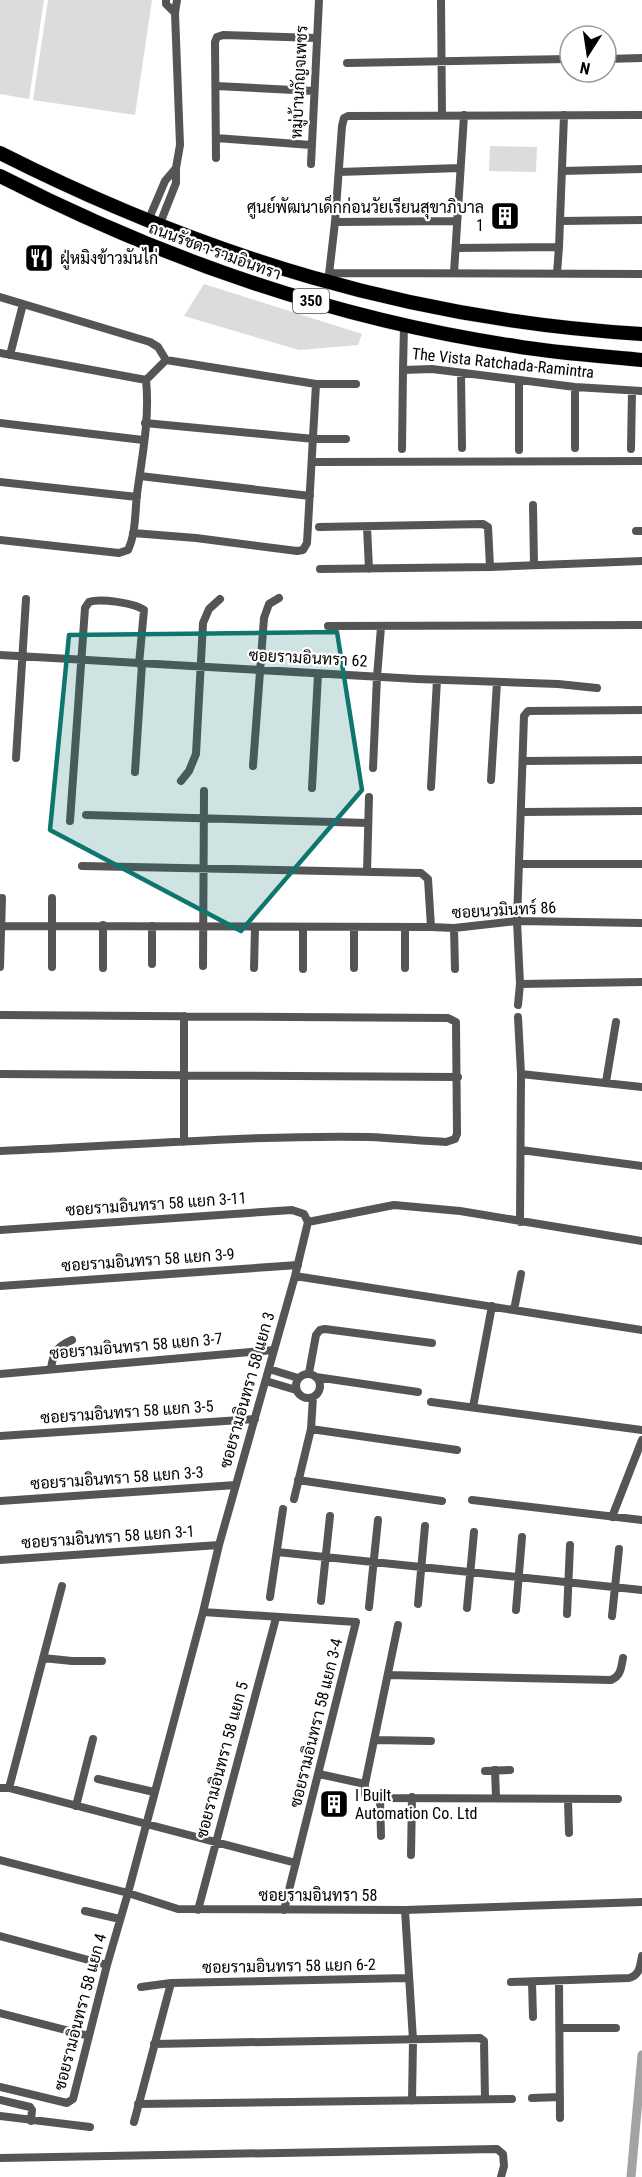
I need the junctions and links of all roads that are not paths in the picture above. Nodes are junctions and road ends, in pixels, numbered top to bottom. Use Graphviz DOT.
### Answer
graph roads {
  1 [pos="166,0"];
  2 [pos="177,0"];
  3 [pos="319,0"];
  4 [pos="441,0"];
  5 [pos="175,13"];
  6 [pos="316,38"];
  7 [pos="642,58"];
  8 [pos="558,59"];
  9 [pos="618,59"];
  10 [pos="442,61"];
  11 [pos="347,63"];
  12 [pos="216,86"];
  13 [pos="314,91"];
  14 [pos="442,115"];
  15 [pos="464,115"];
  16 [pos="564,115"];
  17 [pos="642,116"];
  18 [pos="216,138"];
  19 [pos="311,144"];
  20 [pos="0,153"];
  21 [pos="216,158"];
  22 [pos="311,165"];
  23 [pos="460,168"];
  24 [pos="642,169"];
  25 [pos="562,171"];
  26 [pos="339,172"];
  27 [pos="0,176"];
  28 [pos="642,220"];
  29 [pos="458,221"];
  30 [pos="560,221"];
  31 [pos="335,222"];
  32 [pos="154,224"];
  33 [pos="559,247"];
  34 [pos="456,248"];
  35 [pos="454,273"];
  36 [pos="557,273"];
  37 [pos="642,274"];
  38 [pos="329,278"];
  39 [pos="0,297"];
  40 [pos="23,304"];
  41 [pos="404,325"];
  42 [pos="642,334"];
  43 [pos="0,353"];
  44 [pos="10,355"];
  45 [pos="166,360"];
  46 [pos="642,360"];
  47 [pos="403,370"];
  48 [pos="461,373"];
  49 [pos="146,380"];
  50 [pos="519,381"];
  51 [pos="316,384"];
  52 [pos="356,384"];
  53 [pos="575,387"];
  54 [pos="632,391"];
  55 [pos="642,391"];
  56 [pos="0,423"];
  57 [pos="145,423"];
  58 [pos="143,440"];
  59 [pos="314,440"];
  60 [pos="346,440"];
  61 [pos="462,448"];
  62 [pos="575,448"];
  63 [pos="402,449"];
  64 [pos="631,449"];
  65 [pos="519,450"];
  66 [pos="642,460"];
  67 [pos="317,462"];
  68 [pos="140,477"];
  69 [pos="0,482"];
  70 [pos="309,496"];
  71 [pos="137,497"];
  72 [pos="533,505"];
  73 [pos="319,527"];
  74 [pos="367,527"];
  75 [pos="133,533"];
  76 [pos="0,540"];
  77 [pos="642,561"];
  78 [pos="534,565"];
  79 [pos="490,567"];
  80 [pos="320,569"];
  81 [pos="369,569"];
  82 [pos="279,598"];
  83 [pos="26,599"];
  84 [pos="220,599"];
  85 [pos="642,625"];
  86 [pos="328,626"];
  87 [pos="381,627"];
  88 [pos="0,655"];
  89 [pos="22,657"];
  90 [pos="81,660"];
  91 [pos="141,664"];
  92 [pos="200,666"];
  93 [pos="260,670"];
  94 [pos="318,674"];
  95 [pos="377,677"];
  96 [pos="437,680"];
  97 [pos="497,682"];
  98 [pos="597,688"];
  99 [pos="642,710"];
  100 [pos="16,758"];
  101 [pos="642,760"];
  102 [pos="523,761"];
  103 [pos="253,766"];
  104 [pos="373,768"];
  105 [pos="135,772"];
  106 [pos="491,780"];
  107 [pos="181,781"];
  108 [pos="431,787"];
  109 [pos="312,788"];
  110 [pos="204,791"];
  111 [pos="369,797"];
  112 [pos="642,811"];
  113 [pos="522,812"];
  114 [pos="86,815"];
  115 [pos="204,817"];
  116 [pos="70,821"];
  117 [pos="368,823"];
  118 [pos="519,864"];
  119 [pos="642,864"];
  120 [pos="82,866"];
  121 [pos="203,868"];
  122 [pos="367,872"];
  123 [pos="2,898"];
  124 [pos="52,898"];
  125 [pos="516,921"];
  126 [pos="642,923"];
  127 [pos="103,925"];
  128 [pos="1,926"];
  129 [pos="52,926"];
  130 [pos="152,926"];
  131 [pos="203,926"];
  132 [pos="255,927"];
  133 [pos="303,927"];
  134 [pos="354,927"];
  135 [pos="405,927"];
  136 [pos="431,927"];
  137 [pos="454,928"];
  138 [pos="152,964"];
  139 [pos="203,966"];
  140 [pos="0,967"];
  141 [pos="52,967"];
  142 [pos="103,968"];
  143 [pos="254,968"];
  144 [pos="354,968"];
  145 [pos="405,968"];
  146 [pos="303,969"];
  147 [pos="455,969"];
  148 [pos="642,982"];
  149 [pos="520,984"];
  150 [pos="518,1005"];
  151 [pos="0,1015"];
  152 [pos="184,1016"];
  153 [pos="518,1017"];
  154 [pos="616,1022"];
  155 [pos="0,1074"];
  156 [pos="521,1074"];
  157 [pos="183,1075"];
  158 [pos="458,1077"];
  159 [pos="606,1082"];
  160 [pos="642,1087"];
  161 [pos="183,1142"];
  162 [pos="521,1149"];
  163 [pos="0,1151"];
  164 [pos="642,1166"];
  165 [pos="308,1222"];
  166 [pos="520,1222"];
  167 [pos="0,1230"];
  168 [pos="642,1241"];
  169 [pos="298,1265"];
  170 [pos="521,1274"];
  171 [pos="295,1276"];
  172 [pos="0,1286"];
  173 [pos="492,1306"];
  174 [pos="514,1310"];
  175 [pos="642,1330"];
  176 [pos="72,1340"];
  177 [pos="432,1343"];
  178 [pos="274,1350"];
  179 [pos="51,1369"];
  180 [pos="269,1369"];
  181 [pos="0,1374"];
  182 [pos="313,1375"];
  183 [pos="298,1378"];
  184 [pos="266,1381"];
  185 [pos="296,1390"];
  186 [pos="418,1392"];
  187 [pos="313,1397"];
  188 [pos="431,1402"];
  189 [pos="473,1407"];
  190 [pos="255,1419"];
  191 [pos="310,1429"];
  192 [pos="642,1430"];
  193 [pos="0,1436"];
  194 [pos="642,1440"];
  195 [pos="457,1450"];
  196 [pos="298,1480"];
  197 [pos="236,1485"];
  198 [pos="294,1499"];
  199 [pos="472,1500"];
  200 [pos="0,1501"];
  201 [pos="442,1501"];
  202 [pos="283,1509"];
  203 [pos="330,1516"];
  204 [pos="612,1517"];
  205 [pos="378,1520"];
  206 [pos="642,1520"];
  207 [pos="425,1526"];
  208 [pos="474,1532"];
  209 [pos="522,1537"];
  210 [pos="219,1545"];
  211 [pos="570,1545"];
  212 [pos="619,1549"];
  213 [pos="277,1552"];
  214 [pos="326,1557"];
  215 [pos="0,1560"];
  216 [pos="374,1562"];
  217 [pos="422,1567"];
  218 [pos="470,1572"];
  219 [pos="519,1577"];
  220 [pos="569,1582"];
  221 [pos="62,1586"];
  222 [pos="615,1587"];
  223 [pos="642,1590"];
  224 [pos="270,1597"];
  225 [pos="321,1602"];
  226 [pos="418,1604"];
  227 [pos="369,1607"];
  228 [pos="467,1608"];
  229 [pos="516,1610"];
  230 [pos="203,1612"];
  231 [pos="567,1614"];
  232 [pos="612,1616"];
  233 [pos="276,1618"];
  234 [pos="399,1625"];
  235 [pos="43,1658"];
  236 [pos="623,1658"];
  237 [pos="102,1661"];
  238 [pos="388,1675"];
  239 [pos="93,1739"];
  240 [pos="374,1740"];
  241 [pos="431,1741"];
  242 [pos="495,1770"];
  243 [pos="510,1770"];
  244 [pos="485,1771"];
  245 [pos="319,1774"];
  246 [pos="98,1779"];
  247 [pos="365,1784"];
  248 [pos="5,1788"];
  249 [pos="154,1792"];
  250 [pos="412,1797"];
  251 [pos="496,1797"];
  252 [pos="380,1798"];
  253 [pos="618,1798"];
  254 [pos="568,1800"];
  255 [pos="76,1806"];
  256 [pos="146,1823"];
  257 [pos="569,1833"];
  258 [pos="381,1836"];
  259 [pos="215,1843"];
  260 [pos="411,1854"];
  261 [pos="0,1860"];
  262 [pos="296,1863"];
  263 [pos="128,1893"];
  264 [pos="642,1902"];
  265 [pos="198,1910"];
  266 [pos="284,1910"];
  267 [pos="405,1910"];
  268 [pos="85,1911"];
  269 [pos="120,1919"];
  270 [pos="0,1936"];
  271 [pos="642,1956"];
  272 [pos="107,1965"];
  273 [pos="408,1978"];
  274 [pos="511,1982"];
  275 [pos="532,1982"];
  276 [pos="559,1982"];
  277 [pos="171,1983"];
  278 [pos="141,1987"];
  279 [pos="0,2013"];
  280 [pos="533,2017"];
  281 [pos="560,2028"];
  282 [pos="615,2028"];
  283 [pos="89,2036"];
  284 [pos="413,2040"];
  285 [pos="154,2044"];
  286 [pos="0,2087"];
  287 [pos="560,2097"];
  288 [pos="532,2098"];
  289 [pos="485,2099"];
  290 [pos="512,2099"];
  291 [pos="0,2100"];
  292 [pos="412,2101"];
  293 [pos="138,2104"];
  294 [pos="0,2116"];
  295 [pos="560,2118"];
  296 [pos="31,2121"];
  297 [pos="134,2122"];
  298 [pos="90,2127"];
  299 [pos="0,2158"];
  300 [pos="501,2177"];
  1 -- 5 [label="street"];
  2 -- 5 [label="street"];
  3 -- 6 [label="street, หมู่บ้านกัญจเพชร"];
  4 -- 10 [label="street"];
  5 -- 32 [label="street"];
  6 -- 12 [label="street"];
  6 -- 13 [label="street, หมู่บ้านกัญจเพชร"];
  7 -- 9 [label="street"];
  8 -- 10 [label="street"];
  10 -- 11 [label="street"];
  10 -- 14 [label="street"];
  12 -- 13 [label="street"];
  12 -- 18 [label="street"];
  13 -- 19 [label="street, หมู่บ้านกัญจเพชร"];
  14 -- 15 [label="street"];
  14 -- 26 [label="street"];
  15 -- 16 [label="street"];
  15 -- 23 [label="street"];
  16 -- 17 [label="street"];
  16 -- 25 [label="street"];
  18 -- 19 [label="street"];
  18 -- 21 [label="street"];
  19 -- 22 [label="street, หมู่บ้านกัญจเพชร"];
  20 -- 32 [label="main road, ถนนรัชดา-รามอินทรา / 350"];
  23 -- 26 [label="street"];
  23 -- 29 [label="street"];
  24 -- 25 [label="street"];
  25 -- 30 [label="street"];
  26 -- 31 [label="street"];
  27 -- 41 [label="main road, ถนนรัชดา-รามอินทรา / 350"];
  28 -- 30 [label="street"];
  29 -- 31 [label="street"];
  29 -- 34 [label="street"];
  30 -- 33 [label="street"];
  31 -- 38 [label="street"];
  32 -- 38 [label="main road, ถนนรัชดา-รามอินทรา / 350"];
  33 -- 34 [label="street"];
  33 -- 36 [label="street"];
  34 -- 35 [label="street"];
  35 -- 36 [label="street"];
  35 -- 38 [label="street"];
  36 -- 37 [label="street"];
  38 -- 42 [label="main road, ถนนรัชดา-รามอินทรา / 350"];
  39 -- 40 [label="street"];
  40 -- 44 [label="street"];
  40 -- 45 [label="street"];
  41 -- 46 [label="main road, ถนนรัชดา-รามอินทรา / 350"];
  41 -- 47 [label="street, The Vista Ratchada-Ramintra"];
  43 -- 44 [label="street"];
  44 -- 49 [label="street"];
  45 -- 49 [label="street"];
  45 -- 51 [label="street"];
  47 -- 48 [label="street, The Vista Ratchada-Ramintra"];
  47 -- 63 [label="street"];
  48 -- 50 [label="street, The Vista Ratchada-Ramintra"];
  48 -- 61 [label="street"];
  49 -- 57 [label="street"];
  50 -- 53 [label="street, The Vista Ratchada-Ramintra"];
  50 -- 65 [label="street"];
  51 -- 52 [label="street"];
  51 -- 59 [label="street"];
  53 -- 54 [label="street, The Vista Ratchada-Ramintra"];
  53 -- 62 [label="street"];
  54 -- 55 [label="street, The Vista Ratchada-Ramintra"];
  54 -- 64 [label="street"];
  56 -- 58 [label="street"];
  57 -- 58 [label="street"];
  57 -- 59 [label="street"];
  58 -- 68 [label="street"];
  59 -- 60 [label="street"];
  59 -- 70 [label="street"];
  66 -- 67 [label="street"];
  68 -- 70 [label="street"];
  68 -- 71 [label="street"];
  69 -- 71 [label="street"];
  70 -- 75 [label="street"];
  71 -- 75 [label="street"];
  72 -- 78 [label="street"];
  73 -- 74 [label="street"];
  74 -- 79 [label="street"];
  74 -- 81 [label="street"];
  75 -- 76 [label="street"];
  77 -- 78 [label="street"];
  78 -- 79 [label="street"];
  79 -- 81 [label="street"];
  80 -- 81 [label="street"];
  82 -- 93 [label="street"];
  83 -- 89 [label="street"];
  84 -- 92 [label="street"];
  85 -- 87 [label="street"];
  86 -- 87 [label="street"];
  87 -- 95 [label="street, ซอยรามอินทรา 62"];
  88 -- 89 [label="street, ซอยรามอินทรา 62"];
  89 -- 90 [label="street, ซอยรามอินทรา 62"];
  89 -- 100 [label="street"];
  90 -- 91 [label="street, ซอยรามอินทรา 62"];
  90 -- 91 [label="street"];
  90 -- 116 [label="street"];
  91 -- 92 [label="street, ซอยรามอินทรา 62"];
  91 -- 105 [label="street"];
  92 -- 93 [label="street, ซอยรามอินทรา 62"];
  92 -- 107 [label="street"];
  93 -- 94 [label="street, ซอยรามอินทรา 62"];
  93 -- 103 [label="street"];
  94 -- 95 [label="street, ซอยรามอินทรา 62"];
  94 -- 109 [label="street"];
  95 -- 96 [label="street"];
  95 -- 104 [label="street"];
  96 -- 97 [label="street"];
  96 -- 108 [label="street"];
  97 -- 98 [label="street"];
  97 -- 106 [label="street"];
  99 -- 102 [label="street"];
  101 -- 102 [label="street"];
  102 -- 113 [label="street"];
  110 -- 115 [label="street"];
  111 -- 117 [label="street"];
  112 -- 113 [label="street"];
  113 -- 118 [label="street"];
  114 -- 115 [label="street"];
  115 -- 117 [label="street"];
  115 -- 121 [label="street"];
  117 -- 122 [label="street"];
  118 -- 119 [label="street"];
  118 -- 125 [label="street"];
  120 -- 121 [label="street"];
  121 -- 122 [label="street"];
  121 -- 131 [label="street"];
  122 -- 136 [label="street, ซอยนวมินทร์ 86"];
  123 -- 128 [label="street"];
  124 -- 129 [label="street"];
  125 -- 126 [label="street, ซอยนวมินทร์ 86"];
  125 -- 137 [label="street, ซอยนวมินทร์ 86"];
  125 -- 149 [label="street"];
  127 -- 129 [label="street"];
  127 -- 130 [label="street"];
  127 -- 142 [label="street"];
  128 -- 129 [label="street"];
  128 -- 140 [label="street"];
  129 -- 141 [label="street"];
  130 -- 131 [label="street"];
  130 -- 138 [label="street"];
  131 -- 132 [label="street"];
  131 -- 139 [label="street"];
  132 -- 133 [label="street"];
  132 -- 143 [label="street"];
  133 -- 134 [label="street"];
  133 -- 146 [label="street"];
  134 -- 135 [label="street"];
  134 -- 144 [label="street"];
  135 -- 136 [label="street"];
  135 -- 145 [label="street"];
  136 -- 137 [label="street, ซอยนวมินทร์ 86"];
  137 -- 147 [label="street"];
  148 -- 149 [label="street"];
  149 -- 150 [label="street"];
  151 -- 152 [label="street"];
  152 -- 157 [label="street"];
  152 -- 158 [label="street"];
  153 -- 156 [label="street"];
  154 -- 159 [label="street"];
  155 -- 157 [label="street"];
  156 -- 159 [label="street"];
  156 -- 162 [label="street"];
  157 -- 158 [label="street"];
  157 -- 161 [label="street"];
  158 -- 161 [label="street"];
  159 -- 160 [label="street"];
  161 -- 163 [label="street"];
  162 -- 164 [label="street"];
  162 -- 166 [label="street"];
  165 -- 166 [label="street"];
  165 -- 167 [label="street, ซอยรามอินทรา 58 แยก 3-11"];
  165 -- 169 [label="street, ซอยรามอินทรา 58 แยก 3"];
  166 -- 168 [label="street"];
  169 -- 171 [label="street, ซอยรามอินทรา 58 แยก 3"];
  169 -- 172 [label="street, ซอยรามอินทรา 58 แยก 3-9"];
  170 -- 174 [label="street"];
  171 -- 173 [label="street"];
  171 -- 178 [label="street, ซอยรามอินทรา 58 แยก 3"];
  173 -- 174 [label="street"];
  173 -- 189 [label="street"];
  174 -- 175 [label="street"];
  176 -- 179 [label="street"];
  177 -- 182 [label="street"];
  178 -- 179 [label="street, ซอยรามอินทรา 58 แยก 3-7"];
  178 -- 180 [label="street, ซอยรามอินทรา 58 แยก 3"];
  179 -- 181 [label="street, ซอยรามอินทรา 58 แยก 3-7"];
  180 -- 183 [label="street"];
  180 -- 184 [label="street, ซอยรามอินทรา 58 แยก 3"];
  182 -- 183 [label="street"];
  182 -- 186 [label="street"];
  182 -- 187 [label="street"];
  183 -- 185 [label="street"];
  184 -- 185 [label="street"];
  184 -- 190 [label="street, ซอยรามอินทรา 58 แยก 3"];
  185 -- 187 [label="street"];
  187 -- 191 [label="street"];
  188 -- 189 [label="street"];
  189 -- 192 [label="street"];
  190 -- 193 [label="street, ซอยรามอินทรา 58 แยก 3-5"];
  190 -- 197 [label="street, ซอยรามอินทรา 58 แยก 3"];
  191 -- 195 [label="street"];
  191 -- 196 [label="street"];
  194 -- 204 [label="street"];
  196 -- 198 [label="street"];
  196 -- 201 [label="street"];
  197 -- 200 [label="street, ซอยรามอินทรา 58 แยก 3-3"];
  197 -- 210 [label="street, ซอยรามอินทรา 58 แยก 3"];
  199 -- 204 [label="street"];
  202 -- 213 [label="street"];
  203 -- 214 [label="street"];
  204 -- 206 [label="street"];
  205 -- 216 [label="street"];
  207 -- 217 [label="street"];
  208 -- 218 [label="street"];
  209 -- 219 [label="street"];
  210 -- 215 [label="street, ซอยรามอินทรา 58 แยก 3-1"];
  210 -- 230 [label="street, ซอยรามอินทรา 58 แยก 3"];
  211 -- 220 [label="street"];
  212 -- 222 [label="street"];
  213 -- 214 [label="street"];
  213 -- 224 [label="street"];
  214 -- 216 [label="street"];
  214 -- 225 [label="street"];
  216 -- 217 [label="street"];
  216 -- 227 [label="street"];
  217 -- 218 [label="street"];
  217 -- 226 [label="street"];
  218 -- 219 [label="street"];
  218 -- 228 [label="street"];
  219 -- 220 [label="street"];
  219 -- 229 [label="street"];
  220 -- 222 [label="street"];
  220 -- 231 [label="street"];
  221 -- 235 [label="street"];
  222 -- 223 [label="street"];
  222 -- 232 [label="street"];
  230 -- 233 [label="street, ซอยรามอินทรา 58 แยก 3-4"];
  230 -- 249 [label="street, ซอยรามอินทรา 58 แยก 3"];
  233 -- 245 [label="street, ซอยรามอินทรา 58 แยก 3-4"];
  233 -- 259 [label="street, ซอยรามอินทรา 58 แยก 5"];
  234 -- 238 [label="street"];
  235 -- 237 [label="street"];
  235 -- 248 [label="street"];
  236 -- 238 [label="street"];
  238 -- 240 [label="street"];
  239 -- 255 [label="street"];
  240 -- 241 [label="street"];
  240 -- 247 [label="street"];
  242 -- 243 [label="street"];
  242 -- 244 [label="street"];
  242 -- 251 [label="street"];
  245 -- 247 [label="street"];
  245 -- 262 [label="street, ซอยรามอินทรา 58 แยก 3-4"];
  246 -- 249 [label="street"];
  247 -- 252 [label="street"];
  248 -- 255 [label="street"];
  249 -- 256 [label="street, ซอยรามอินทรา 58 แยก 3"];
  250 -- 251 [label="street"];
  250 -- 252 [label="street"];
  250 -- 260 [label="street"];
  251 -- 254 [label="street"];
  252 -- 258 [label="street"];
  253 -- 254 [label="street"];
  254 -- 257 [label="street"];
  255 -- 256 [label="street"];
  256 -- 259 [label="street"];
  256 -- 263 [label="street, ซอยรามอินทรา 58 แยก 3"];
  259 -- 262 [label="street"];
  259 -- 265 [label="street, ซอยรามอินทรา 58 แยก 5"];
  261 -- 263 [label="street, ซอยรามอินทรา 58"];
  262 -- 266 [label="street, ซอยรามอินทรา 58 แยก 3-4"];
  263 -- 265 [label="street, ซอยรามอินทรา 58"];
  263 -- 269 [label="street, ซอยรามอินทรา 58 แยก 4"];
  264 -- 267 [label="street, ซอยรามอินทรา 58"];
  265 -- 266 [label="street, ซอยรามอินทรา 58"];
  266 -- 267 [label="street, ซอยรามอินทรา 58"];
  267 -- 273 [label="street"];
  268 -- 269 [label="street"];
  269 -- 272 [label="street, ซอยรามอินทรา 58 แยก 4"];
  270 -- 272 [label="street"];
  271 -- 276 [label="street"];
  272 -- 283 [label="street, ซอยรามอินทรา 58 แยก 4"];
  273 -- 277 [label="street, ซอยรามอินทรา 58 แยก 6-2"];
  273 -- 284 [label="street"];
  274 -- 275 [label="street"];
  275 -- 276 [label="street"];
  275 -- 280 [label="street"];
  276 -- 281 [label="street"];
  277 -- 278 [label="street, ซอยรามอินทรา 58 แยก 6-2"];
  277 -- 285 [label="street"];
  279 -- 283 [label="street"];
  281 -- 282 [label="street"];
  281 -- 287 [label="street"];
  283 -- 286 [label="street, ซอยรามอินทรา 58 แยก 4"];
  284 -- 285 [label="street"];
  284 -- 289 [label="street"];
  284 -- 292 [label="street"];
  285 -- 293 [label="street"];
  287 -- 288 [label="street"];
  287 -- 295 [label="street"];
  289 -- 290 [label="street"];
  289 -- 292 [label="street"];
  291 -- 296 [label="street"];
  292 -- 293 [label="street"];
  293 -- 297 [label="street"];
  294 -- 296 [label="street"];
  296 -- 298 [label="street"];
  299 -- 300 [label="street"];
}
